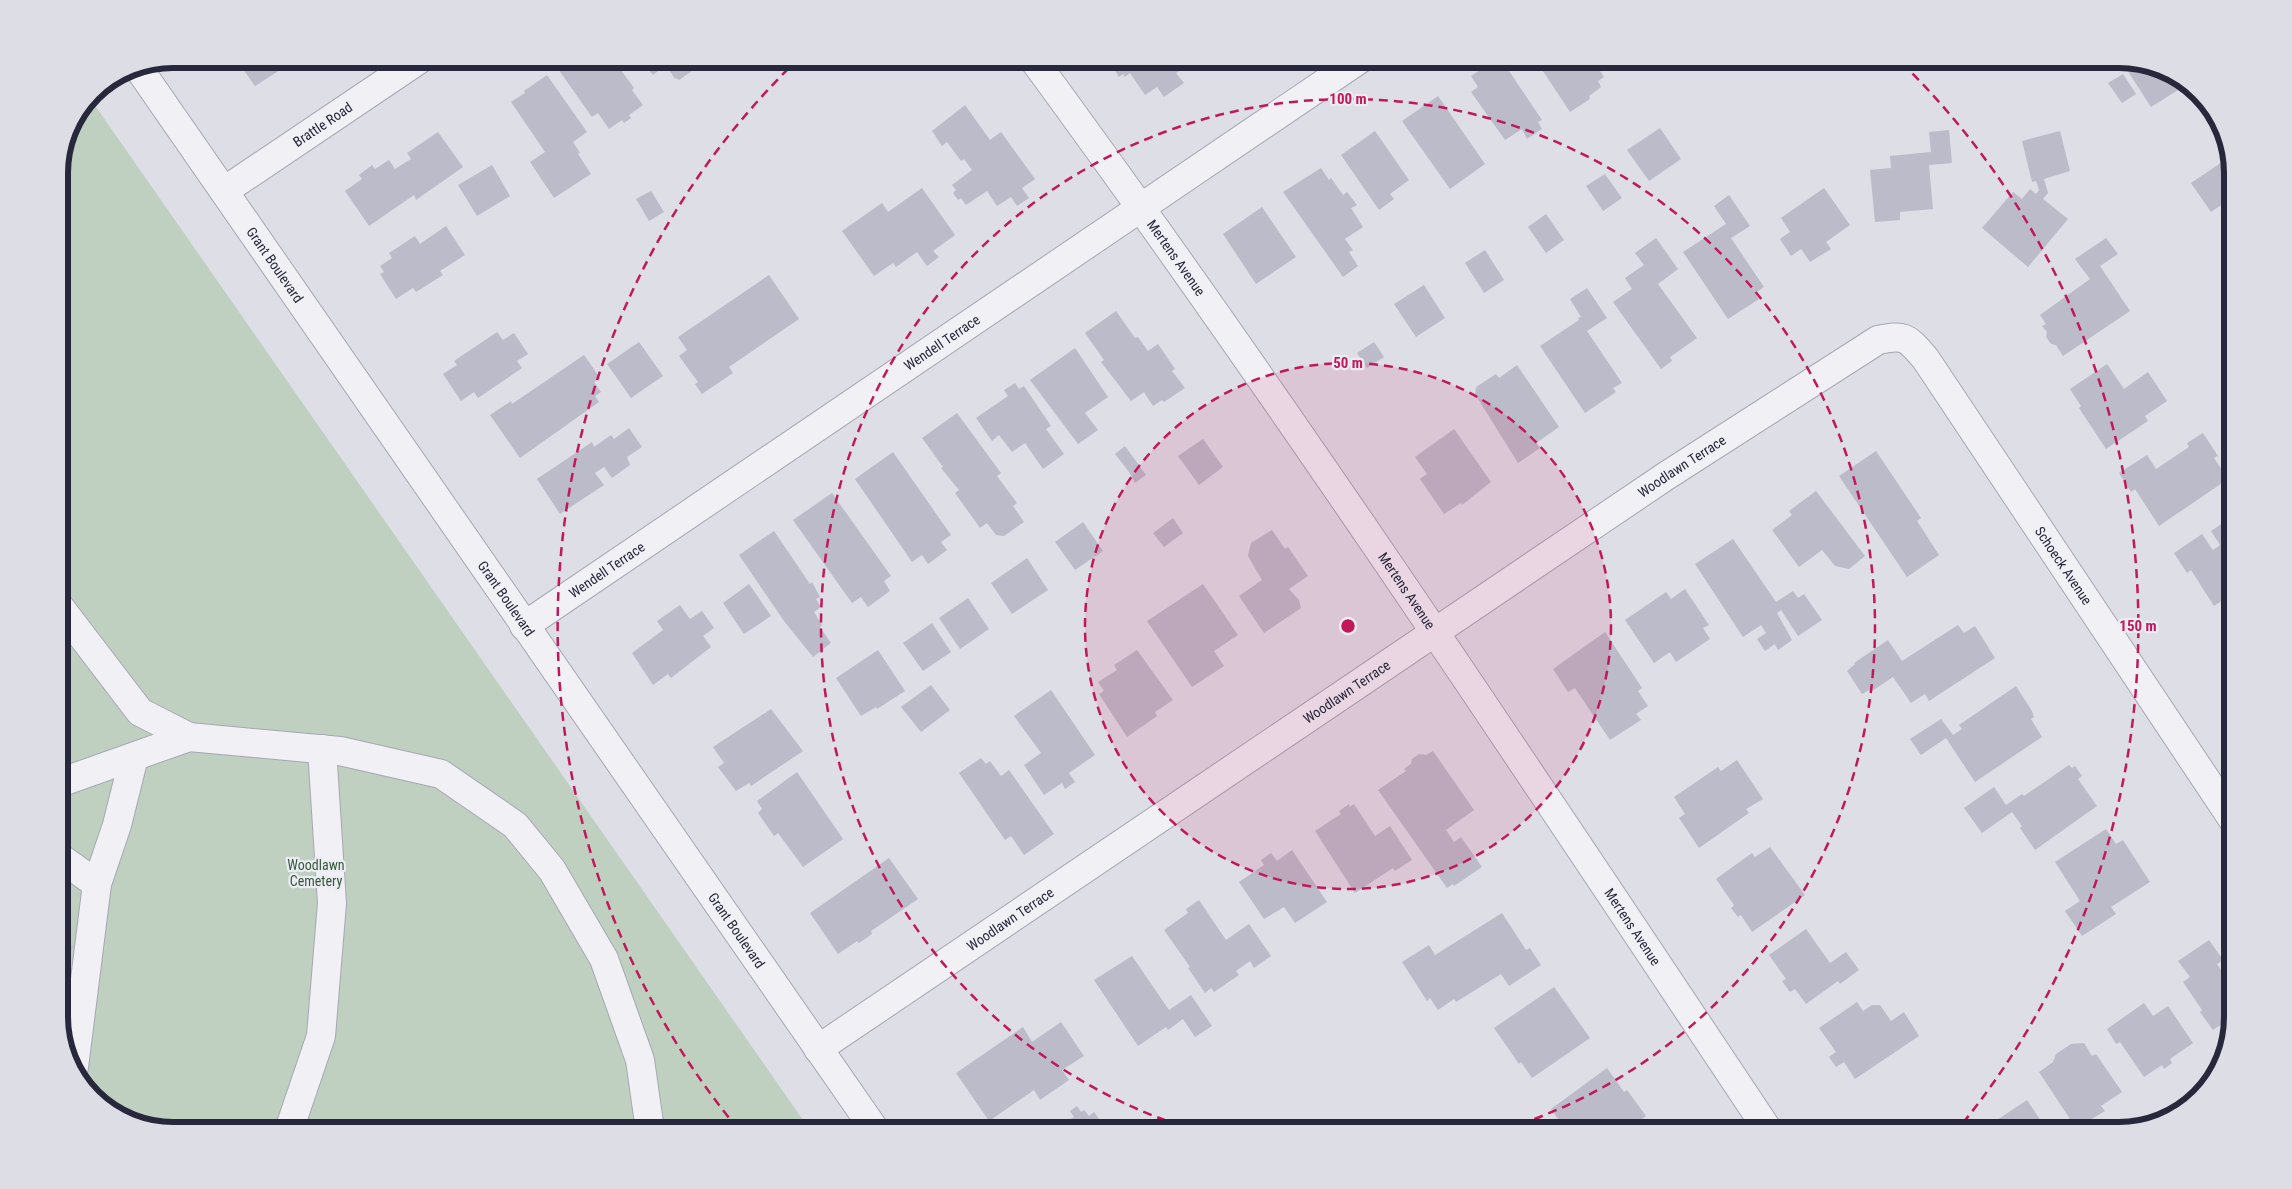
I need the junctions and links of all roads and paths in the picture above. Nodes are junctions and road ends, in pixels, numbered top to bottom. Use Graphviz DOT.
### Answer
graph roads {
  1 [pos="1348,67"];
  2 [pos="407,68"];
  3 [pos="1039,68"];
  4 [pos="141,72"];
  5 [pos="224,192"];
  6 [pos="1142,207"];
  7 [pos="1878,340"];
  8 [pos="68,618"];
  9 [pos="524,626"];
  10 [pos="1436,632"];
  11 [pos="189,737"];
  12 [pos="322,749"];
  13 [pos="134,757"];
  14 [pos="68,780"];
  15 [pos="2224,806"];
  16 [pos="68,863"];
  17 [pos="97,884"];
  18 [pos="818,1048"];
  19 [pos="75,1056"];
  20 [pos="292,1122"];
  21 [pos="649,1122"];
  22 [pos="869,1122"];
  23 [pos="1763,1122"];
  1 -- 6 [label="street, Wendell Terrace"];
  2 -- 5 [label="street, Brattle Road"];
  3 -- 6 [label="street, Mertens Avenue"];
  4 -- 5 [label="street, Grant Boulevard"];
  5 -- 9 [label="street, Grant Boulevard"];
  6 -- 9 [label="street, Wendell Terrace"];
  6 -- 10 [label="street, Mertens Avenue"];
  7 -- 10 [label="street, Woodlawn Terrace"];
  7 -- 15 [label="street, Schoeck Avenue"];
  8 -- 11 [label="street"];
  9 -- 18 [label="street, Grant Boulevard"];
  10 -- 18 [label="street, Woodlawn Terrace"];
  10 -- 23 [label="street, Mertens Avenue"];
  11 -- 12 [label="street"];
  11 -- 13 [label="street"];
  12 -- 20 [label="street"];
  12 -- 21 [label="street"];
  13 -- 14 [label="street"];
  13 -- 17 [label="street"];
  16 -- 17 [label="street"];
  17 -- 19 [label="street"];
  18 -- 22 [label="street, Grant Boulevard"];
}
